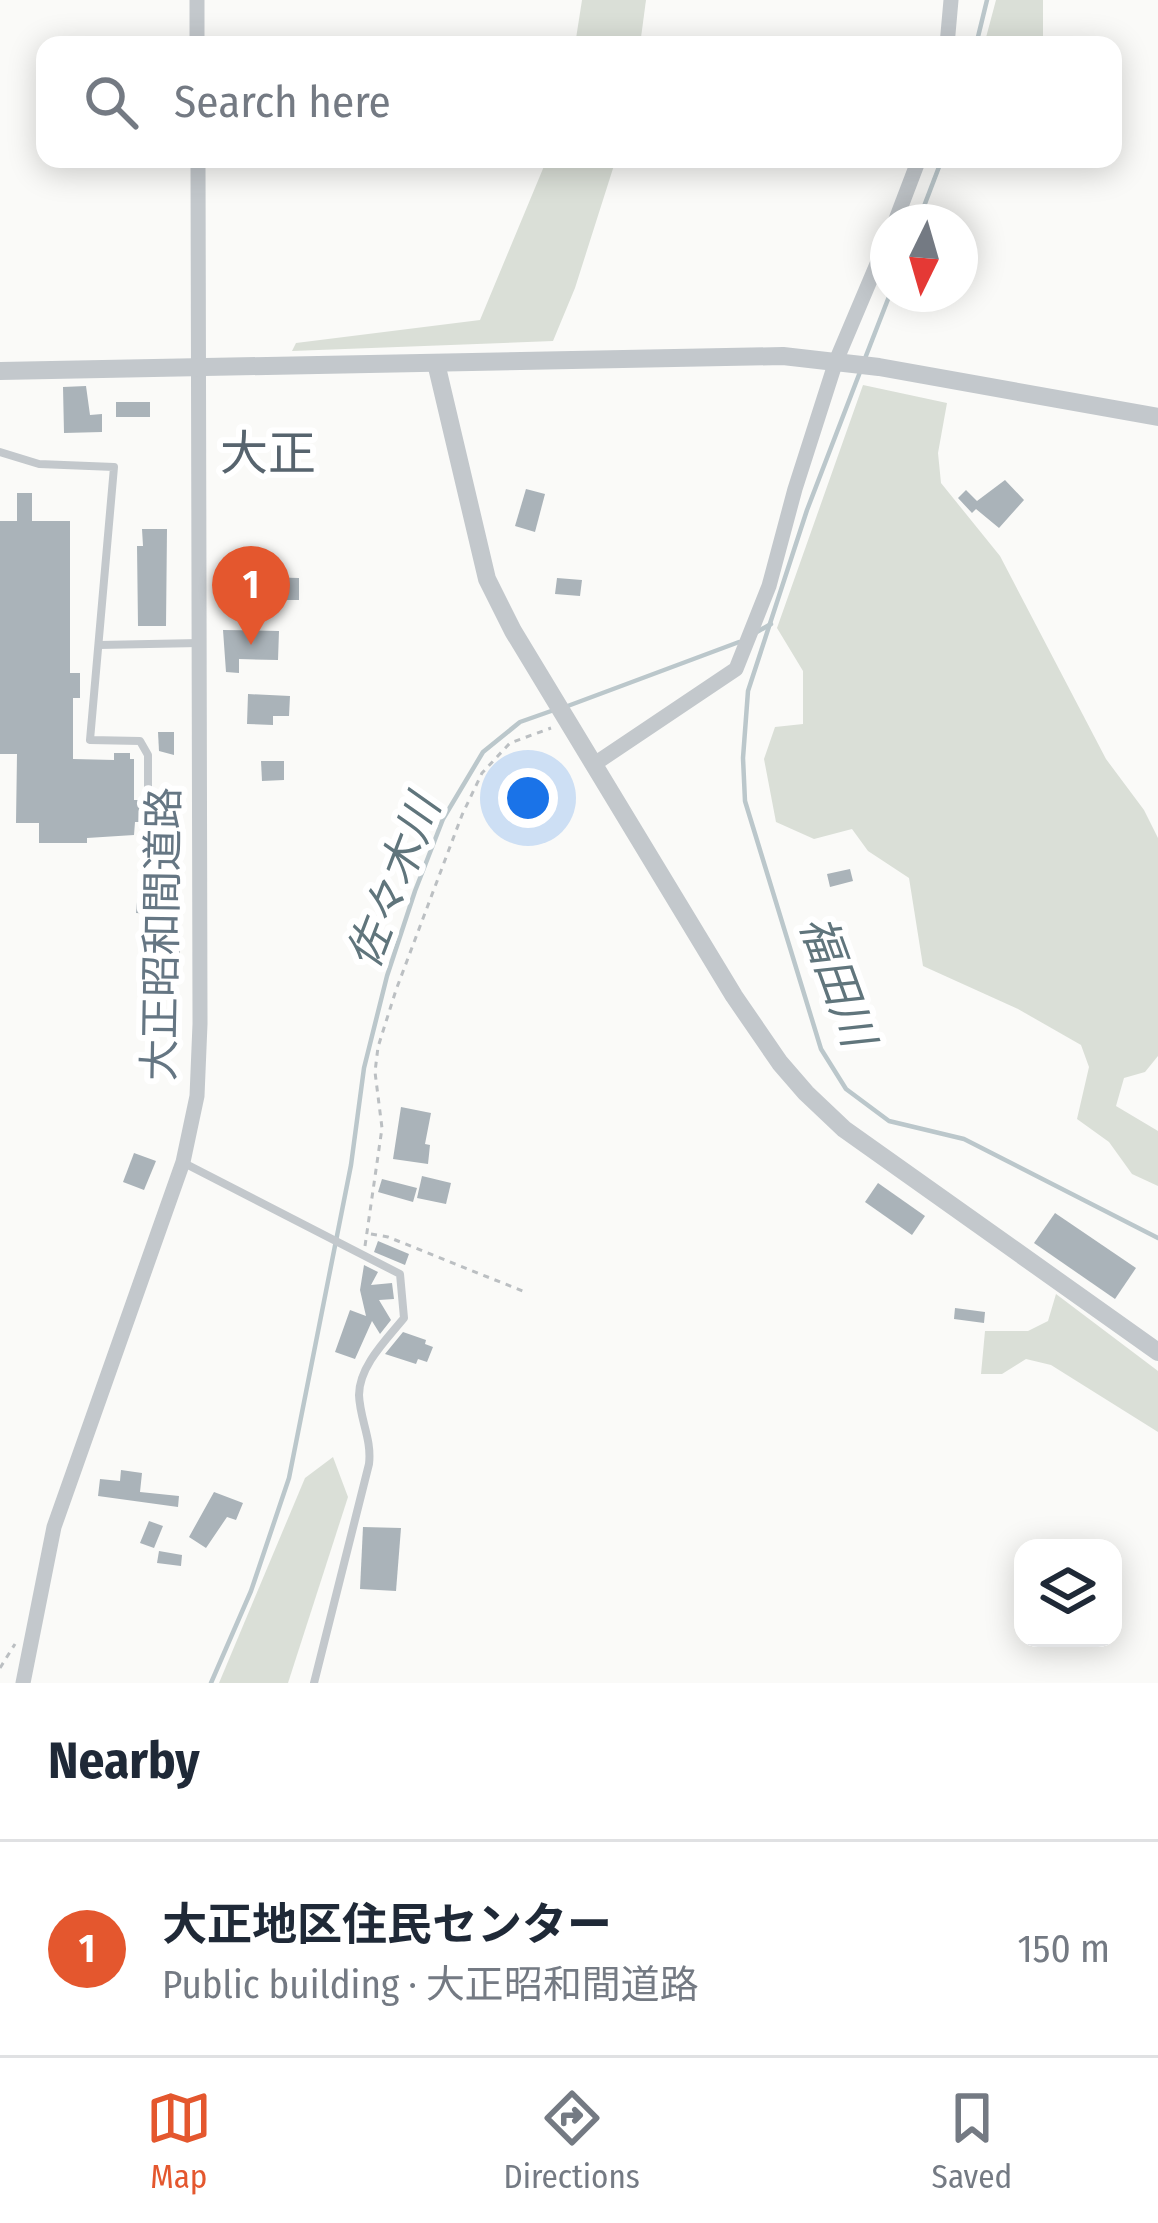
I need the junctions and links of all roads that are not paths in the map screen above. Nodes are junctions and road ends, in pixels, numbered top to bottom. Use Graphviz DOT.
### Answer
graph roads {
  1 [pos="197,0"];
  2 [pos="951,0"];
  3 [pos="197,36"];
  4 [pos="948,36"];
  5 [pos="198,168"];
  6 [pos="916,168"];
  7 [pos="902,204"];
  8 [pos="870,284"];
  9 [pos="840,362"];
  10 [pos="436,363"];
  11 [pos="198,367"];
  12 [pos="0,371"];
  13 [pos="1158,417"];
  14 [pos="0,452"];
  15 [pos="199,643"];
  16 [pos="99,645"];
  17 [pos="593,765"];
  18 [pos="148,793"];
  19 [pos="183,1162"];
  20 [pos="1158,1352"];
  21 [pos="22,1683"];
  22 [pos="314,1683"];
  1 -- 3 [label="street"];
  2 -- 4 [label="street"];
  5 -- 11 [label="street, 大正昭和間道路"];
  6 -- 7 [label="street"];
  8 -- 9 [label="street"];
  9 -- 10 [label="street"];
  9 -- 13 [label="street"];
  9 -- 17 [label="street"];
  10 -- 11 [label="street"];
  10 -- 17 [label="street"];
  11 -- 12 [label="street"];
  11 -- 15 [label="street, 大正昭和間道路"];
  14 -- 16 [label="lane"];
  15 -- 16 [label="lane"];
  15 -- 19 [label="street, 大正昭和間道路"];
  16 -- 18 [label="lane"];
  17 -- 20 [label="street"];
  19 -- 21 [label="street, 大正昭和間道路"];
  19 -- 22 [label="lane"];
}
